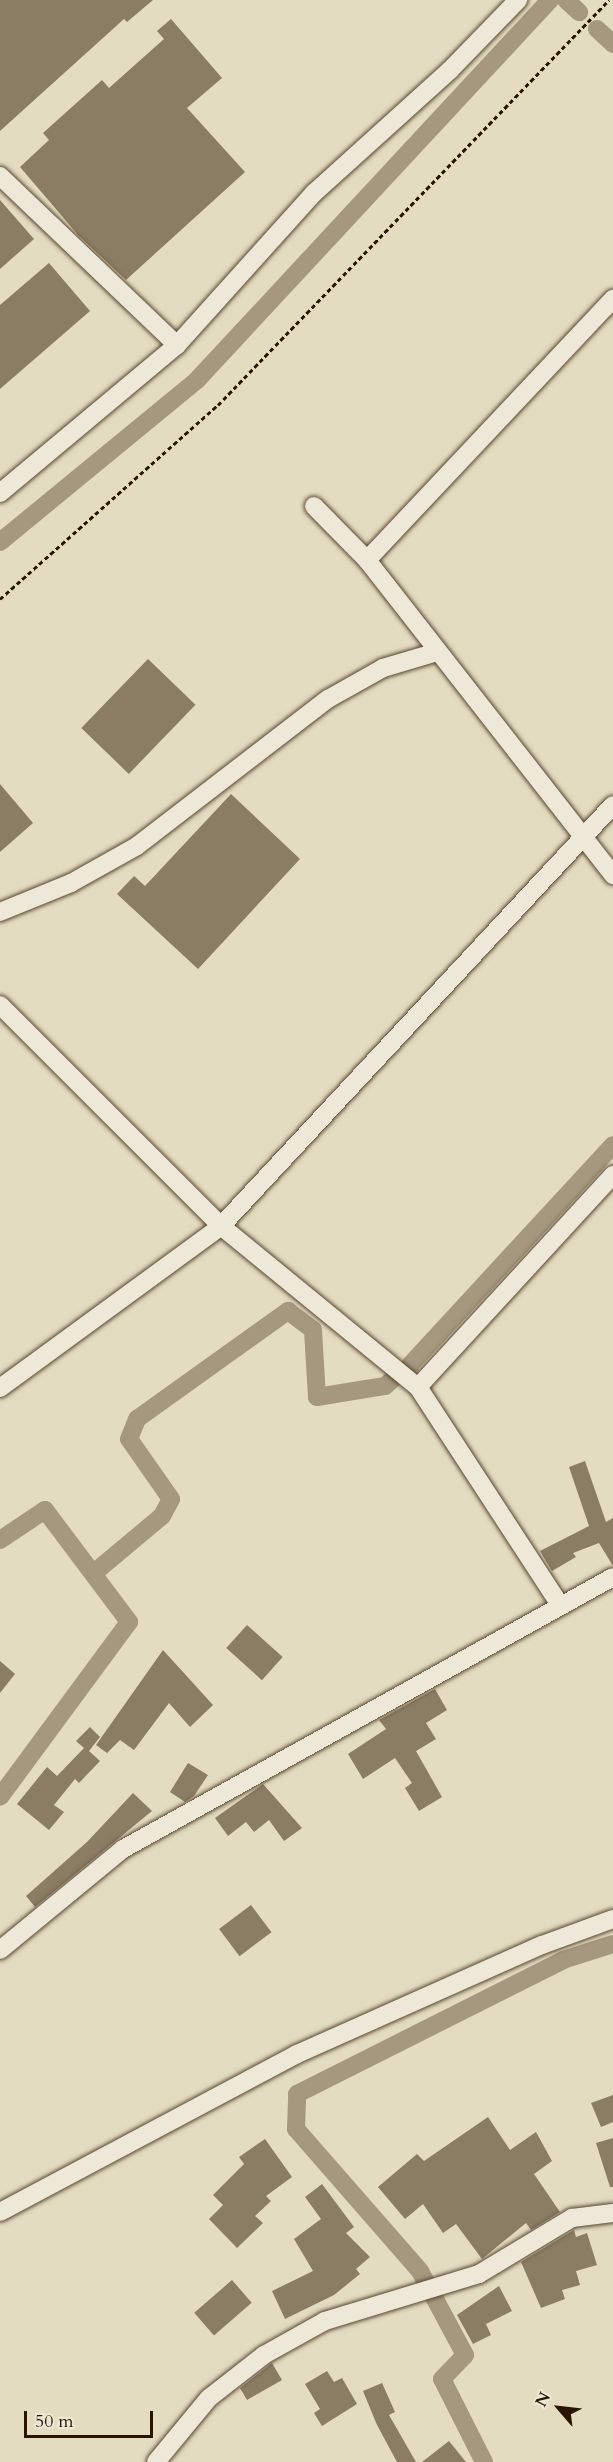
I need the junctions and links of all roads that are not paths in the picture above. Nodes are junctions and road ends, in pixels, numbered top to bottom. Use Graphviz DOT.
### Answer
graph roads {
  1 [pos="518,0"];
  2 [pos="0,176"];
  3 [pos="613,299"];
  4 [pos="177,345"];
  5 [pos="0,493"];
  6 [pos="314,506"];
  7 [pos="367,560"];
  8 [pos="437,652"];
  9 [pos="613,805"];
  10 [pos="582,838"];
  11 [pos="613,874"];
  12 [pos="0,912"];
  13 [pos="0,1005"];
  14 [pos="613,1175"];
  15 [pos="221,1226"];
  16 [pos="418,1387"];
  17 [pos="0,1388"];
  18 [pos="613,1577"];
  19 [pos="560,1605"];
  20 [pos="613,1919"];
  21 [pos="3,1942"];
  22 [pos="7,2209"];
  23 [pos="613,2213"];
  24 [pos="156,2462"];
  1 -- 4 [label="street"];
  2 -- 4 [label="street"];
  3 -- 7 [label="street"];
  4 -- 5 [label="street"];
  6 -- 7 [label="street"];
  7 -- 8 [label="street"];
  8 -- 10 [label="street"];
  8 -- 12 [label="street"];
  9 -- 10 [label="street"];
  10 -- 11 [label="street"];
  10 -- 15 [label="street"];
  13 -- 15 [label="street"];
  14 -- 16 [label="street"];
  15 -- 16 [label="street"];
  15 -- 17 [label="street"];
  16 -- 19 [label="street"];
  18 -- 19 [label="street"];
  19 -- 21 [label="street"];
  20 -- 22 [label="street"];
  23 -- 24 [label="street"];
}
